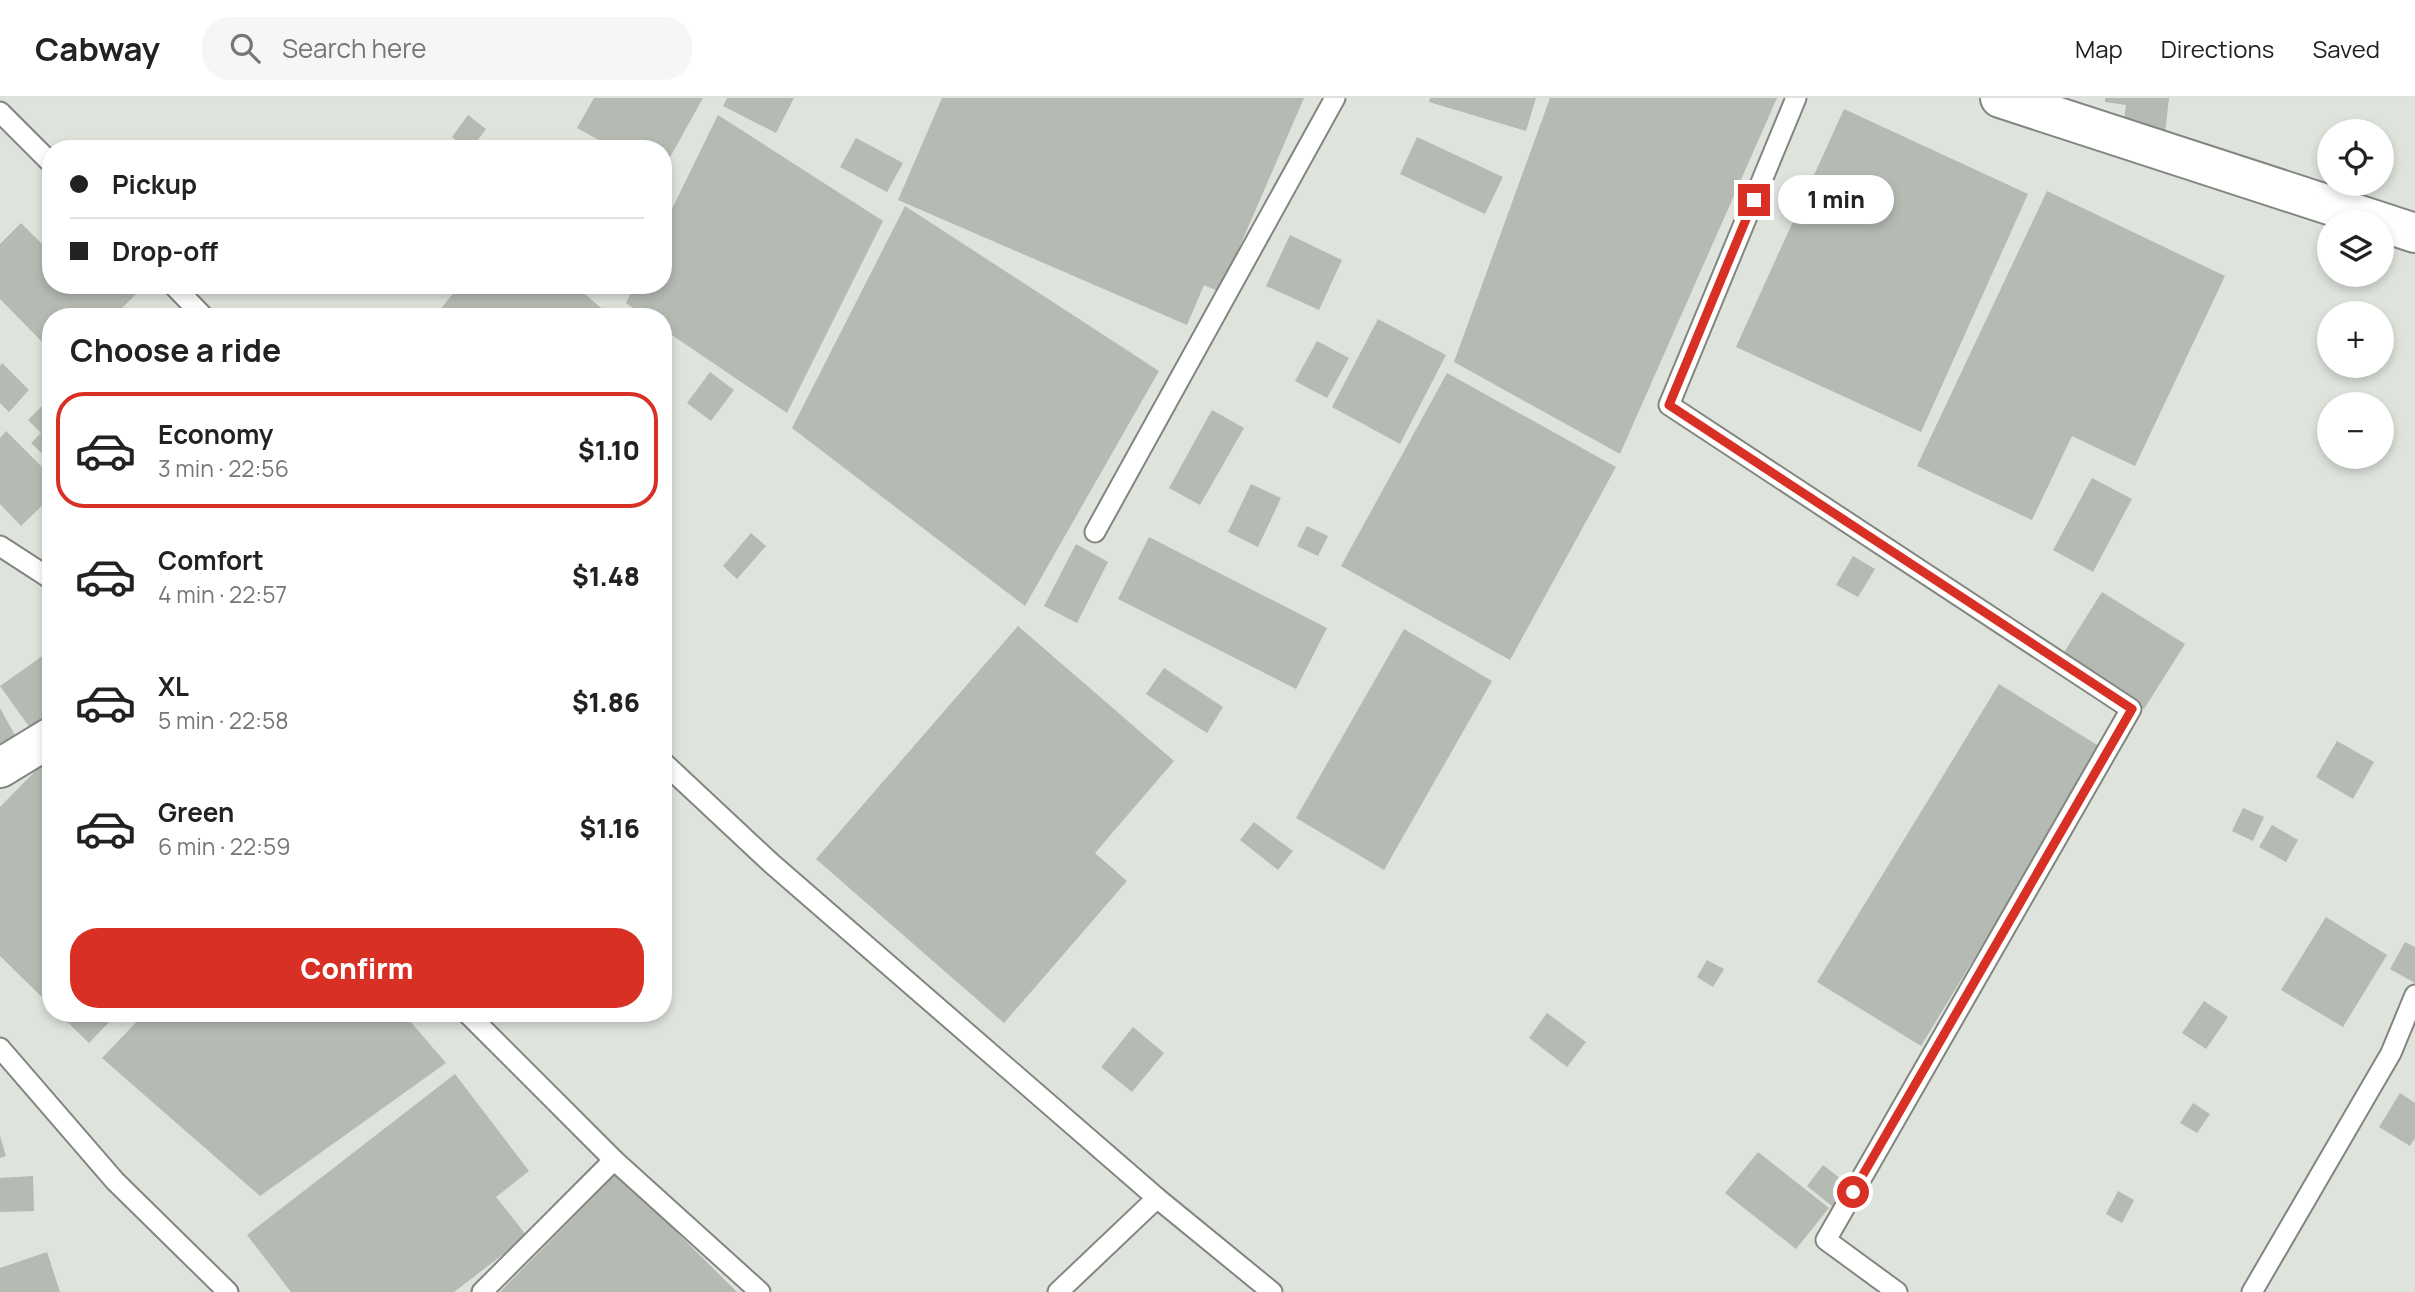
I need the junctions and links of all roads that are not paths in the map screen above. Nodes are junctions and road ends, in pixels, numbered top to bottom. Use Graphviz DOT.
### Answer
graph roads {
  1 [pos="1335,98"];
  2 [pos="1796,98"];
  3 [pos="2000,98"];
  4 [pos="0,112"];
  5 [pos="42,154"];
  6 [pos="2415,233"];
  7 [pos="182,294"];
  8 [pos="195,308"];
  9 [pos="1096,532"];
  10 [pos="0,546"];
  11 [pos="42,573"];
  12 [pos="42,742"];
  13 [pos="0,768"];
  14 [pos="672,770"];
  15 [pos="2415,995"];
  16 [pos="476,1022"];
  17 [pos="0,1048"];
  18 [pos="614,1160"];
  19 [pos="1157,1198"];
  20 [pos="228,1292"];
  21 [pos="482,1292"];
  22 [pos="760,1292"];
  23 [pos="1058,1292"];
  24 [pos="1272,1292"];
  25 [pos="1897,1292"];
  26 [pos="2252,1292"];
  1 -- 9 [label="lane"];
  2 -- 25 [label="lane"];
  3 -- 6 [label="street"];
  4 -- 5 [label="lane"];
  7 -- 8 [label="lane"];
  10 -- 11 [label="lane"];
  12 -- 13 [label="street"];
  14 -- 19 [label="lane"];
  15 -- 26 [label="lane"];
  16 -- 18 [label="lane"];
  17 -- 20 [label="lane"];
  18 -- 21 [label="lane"];
  18 -- 22 [label="lane"];
  19 -- 23 [label="lane"];
  19 -- 24 [label="lane"];
}
